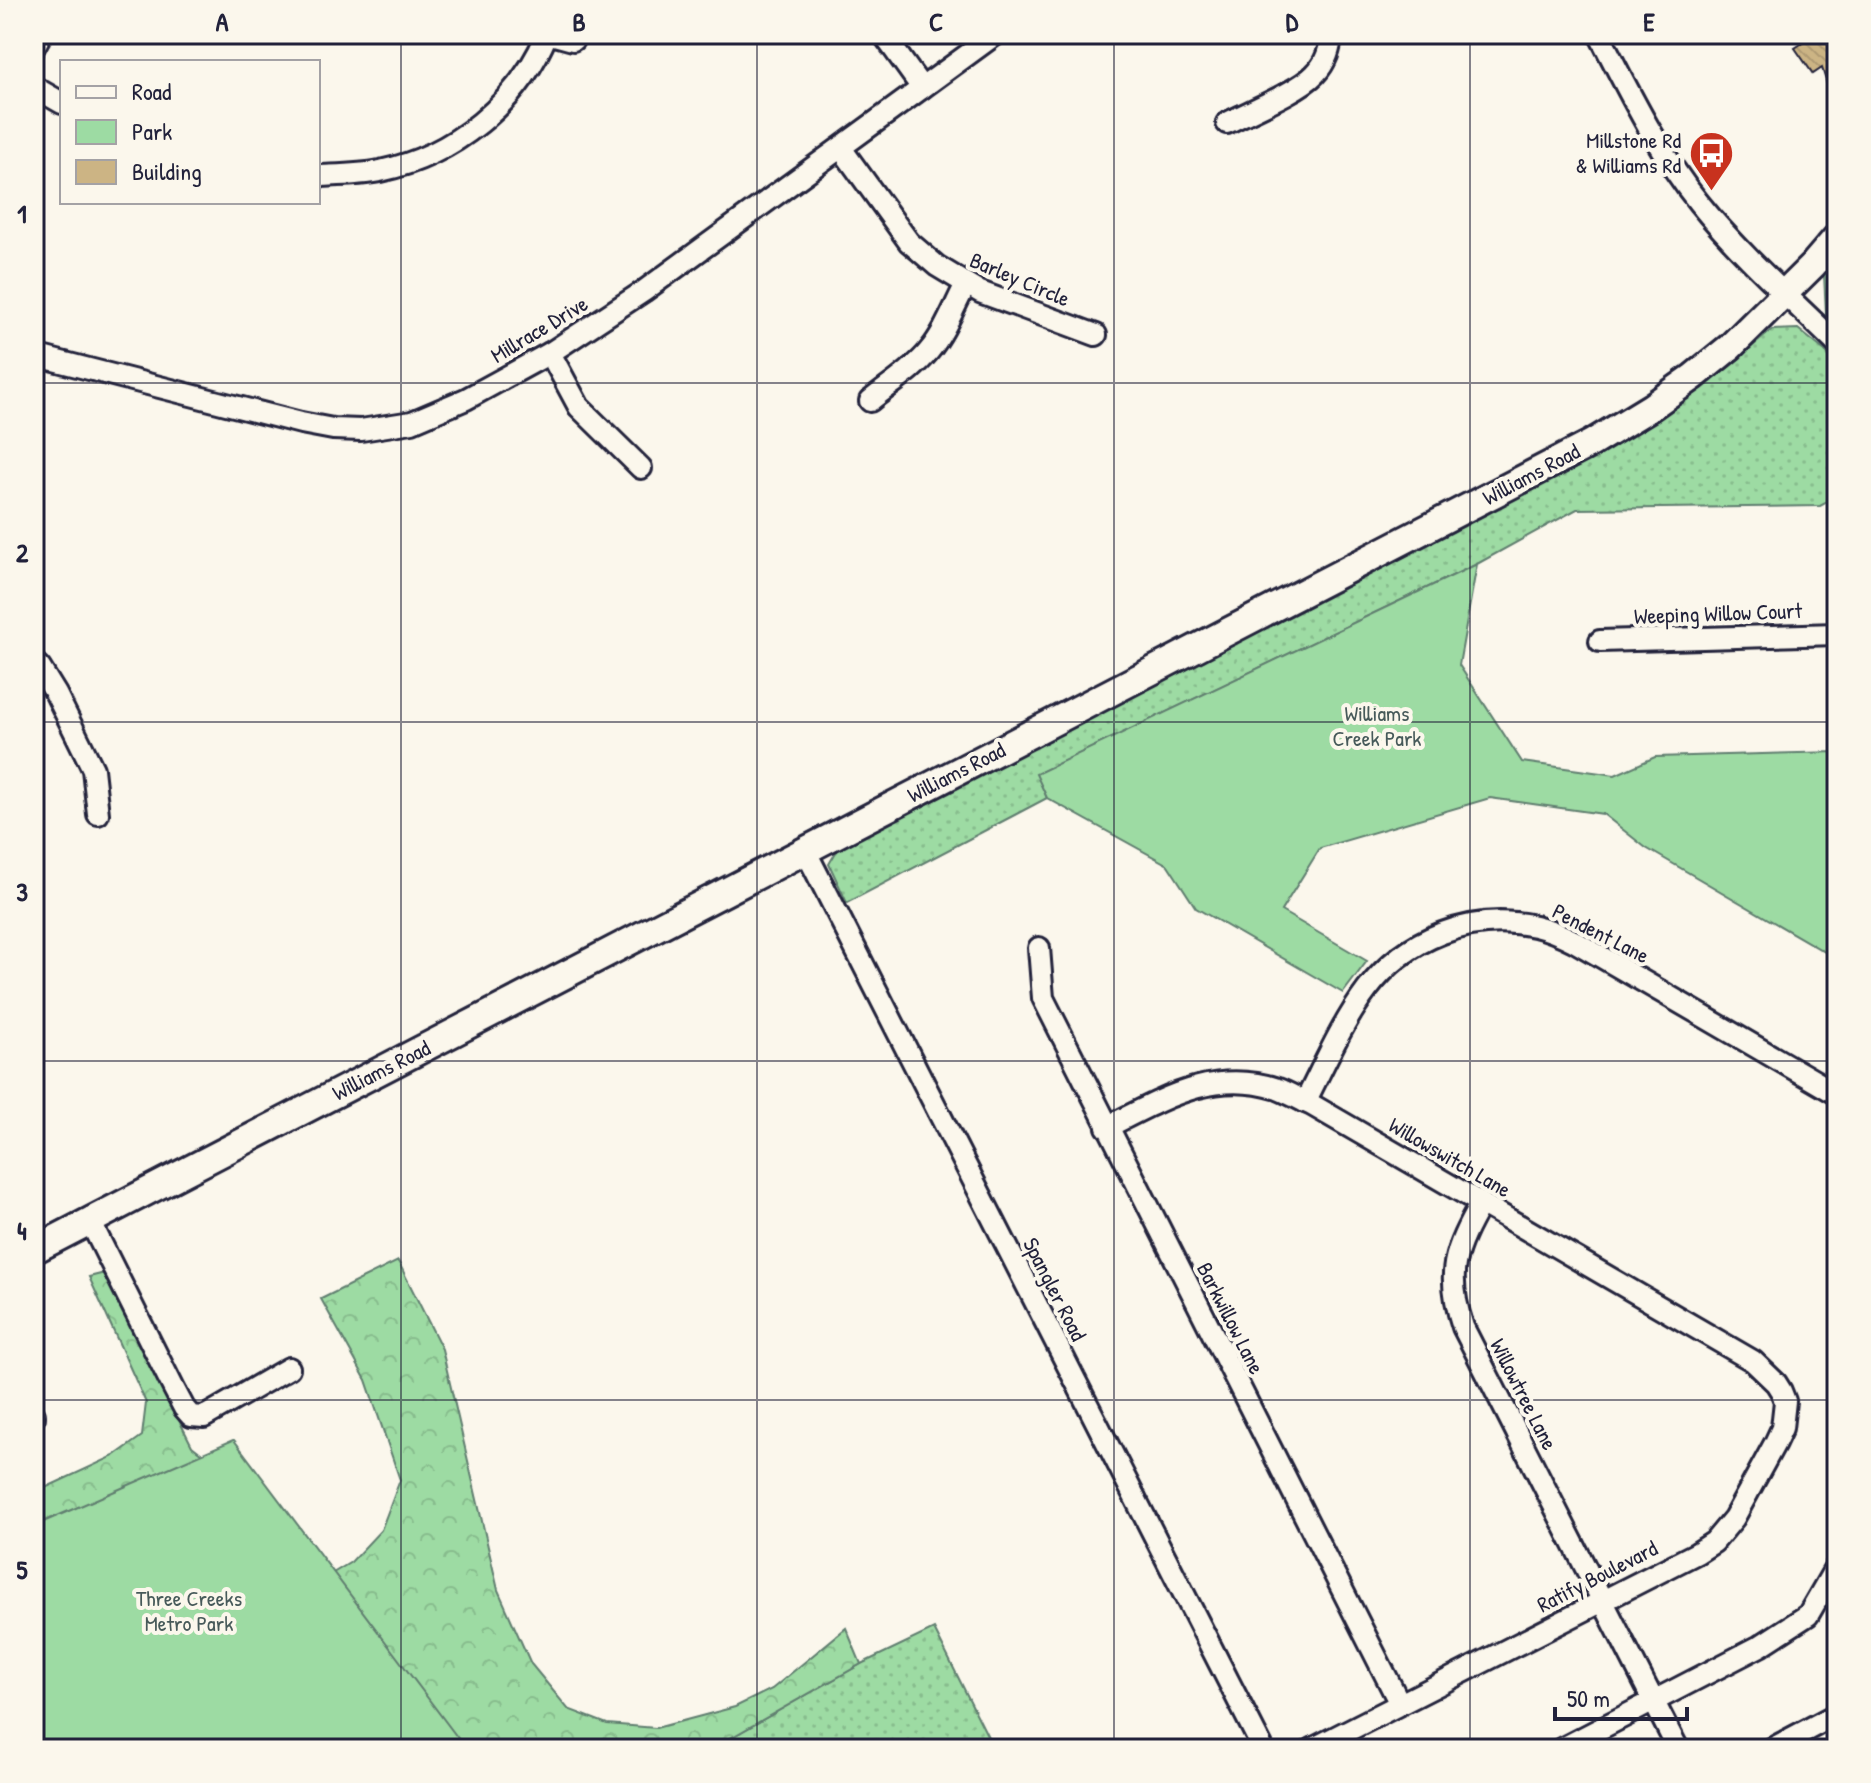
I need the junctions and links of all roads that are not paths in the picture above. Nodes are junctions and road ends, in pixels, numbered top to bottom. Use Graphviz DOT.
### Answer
graph roads {
  1 [pos="41,34"];
  2 [pos="549,34"];
  3 [pos="883,34"];
  4 [pos="996,34"];
  5 [pos="1330,34"];
  6 [pos="1599,34"];
  7 [pos="573,40"];
  8 [pos="34,47"];
  9 [pos="34,87"];
  10 [pos="922,88"];
  11 [pos="60,102"];
  12 [pos="1227,123"];
  13 [pos="841,148"];
  14 [pos="320,176"];
  15 [pos="1837,237"];
  16 [pos="966,284"];
  17 [pos="1784,293"];
  18 [pos="1096,335"];
  19 [pos="1837,344"];
  20 [pos="550,353"];
  21 [pos="34,355"];
  22 [pos="870,401"];
  23 [pos="641,468"];
  24 [pos="1837,634"];
  25 [pos="1600,641"];
  26 [pos="34,662"];
  27 [pos="98,814"];
  28 [pos="805,850"];
  29 [pos="1039,948"];
  30 [pos="1837,1094"];
  31 [pos="1305,1102"];
  32 [pos="1107,1127"];
  33 [pos="1481,1203"];
  34 [pos="90,1221"];
  35 [pos="34,1250"];
  36 [pos="1753,1361"];
  37 [pos="289,1368"];
  38 [pos="1837,1565"];
  39 [pos="1603,1600"];
  40 [pos="1654,1701"];
  41 [pos="1400,1704"];
  42 [pos="1837,1714"];
  43 [pos="1263,1749"];
  44 [pos="1312,1749"];
  45 [pos="1561,1749"];
  46 [pos="1678,1749"];
  47 [pos="1771,1749"];
  1 -- 8 [label="street"];
  2 -- 7 [label="street"];
  2 -- 14 [label="street"];
  3 -- 10 [label="street"];
  4 -- 10 [label="street, Millrace Drive"];
  5 -- 12 [label="street"];
  6 -- 17 [label="street"];
  9 -- 11 [label="street"];
  10 -- 13 [label="street, Millrace Drive"];
  13 -- 16 [label="street, Barley Circle"];
  13 -- 20 [label="street, Millrace Drive"];
  15 -- 17 [label="main road, Williams Road"];
  16 -- 18 [label="street, Barley Circle"];
  16 -- 22 [label="street"];
  17 -- 19 [label="street"];
  17 -- 28 [label="main road, Williams Road"];
  20 -- 21 [label="street, Millrace Drive"];
  20 -- 23 [label="street"];
  24 -- 25 [label="street, Weeping Willow Court"];
  26 -- 27 [label="street"];
  28 -- 34 [label="main road, Williams Road"];
  28 -- 43 [label="street, Spangler Road"];
  29 -- 32 [label="street, Barkwillow Lane"];
  30 -- 31 [label="street, Pendent Lane"];
  31 -- 32 [label="street, Willowswitch Lane"];
  31 -- 33 [label="street, Willowswitch Lane"];
  32 -- 41 [label="street, Barkwillow Lane"];
  33 -- 36 [label="street, Willowswitch Lane"];
  33 -- 39 [label="street, Willowtree Lane"];
  34 -- 35 [label="main road, Williams Road"];
  34 -- 37 [label="street"];
  36 -- 39 [label="street, Ratify Boulevard"];
  38 -- 40 [label="street"];
  39 -- 40 [label="street, Willowtree Lane"];
  39 -- 41 [label="street, Ratify Boulevard"];
  40 -- 45 [label="street"];
  40 -- 46 [label="street, Willowtree Lane"];
  41 -- 44 [label="street, Ratify Boulevard"];
  42 -- 47 [label="street"];
}
